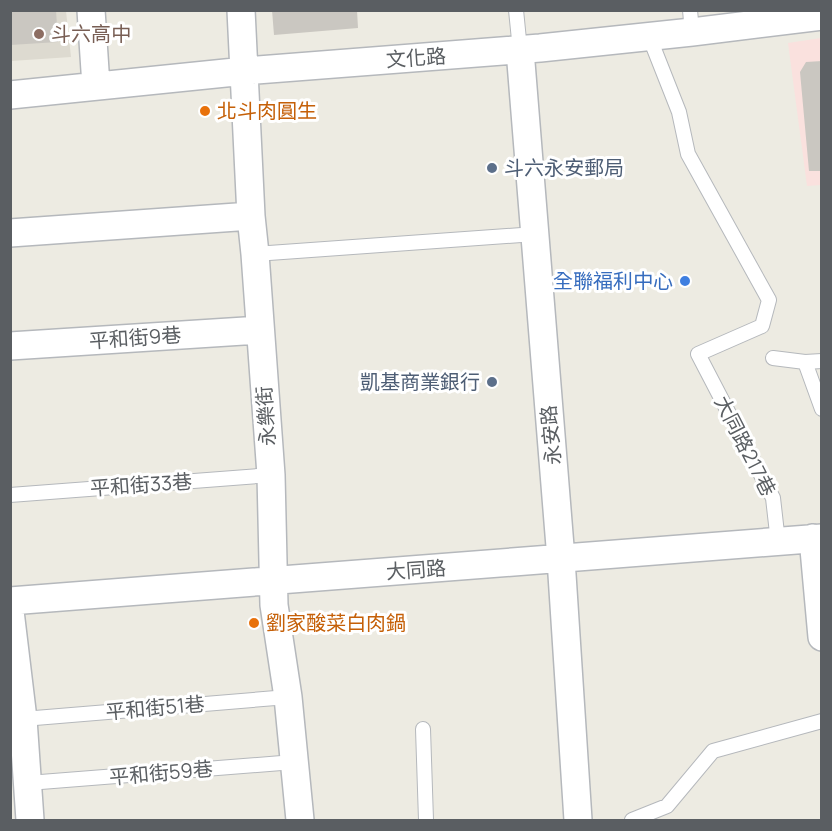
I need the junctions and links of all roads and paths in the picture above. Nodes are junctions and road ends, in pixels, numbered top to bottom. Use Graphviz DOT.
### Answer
graph roads {
  1 [pos="91,10"];
  2 [pos="241,10"];
  3 [pos="516,10"];
  4 [pos="822,16"];
  5 [pos="691,21"];
  6 [pos="649,36"];
  7 [pos="520,50"];
  8 [pos="245,71"];
  9 [pos="96,86"];
  10 [pos="10,95"];
  11 [pos="251,216"];
  12 [pos="10,233"];
  13 [pos="535,234"];
  14 [pos="255,254"];
  15 [pos="260,330"];
  16 [pos="10,346"];
  17 [pos="773,358"];
  18 [pos="822,361"];
  19 [pos="805,362"];
  20 [pos="822,409"];
  21 [pos="271,475"];
  22 [pos="10,495"];
  23 [pos="817,538"];
  24 [pos="778,542"];
  25 [pos="561,559"];
  26 [pos="274,581"];
  27 [pos="10,601"];
  28 [pos="10,611"];
  29 [pos="822,637"];
  30 [pos="288,697"];
  31 [pos="822,721"];
  32 [pos="19,729"];
  33 [pos="423,729"];
  34 [pos="294,762"];
  35 [pos="26,802"];
  36 [pos="300,820"];
  37 [pos="426,820"];
  38 [pos="578,820"];
  39 [pos="632,820"];
  1 -- 9 [label="street"];
  2 -- 8 [label="street, 永樂街"];
  3 -- 7 [label="lane"];
  4 -- 5 [label="street, 文化路"];
  5 -- 6 [label="street, 文化路"];
  6 -- 7 [label="street, 文化路"];
  6 -- 24 [label="lane, 大同路217巷"];
  7 -- 8 [label="street, 文化路"];
  7 -- 13 [label="street, 永安路"];
  8 -- 9 [label="street, 文化路"];
  8 -- 11 [label="street, 永樂街"];
  9 -- 10 [label="street, 文化路"];
  11 -- 12 [label="street"];
  11 -- 14 [label="street, 永樂街"];
  13 -- 14 [label="lane"];
  13 -- 25 [label="street, 永安路"];
  14 -- 15 [label="street, 永樂街"];
  15 -- 16 [label="street, 平和街9巷"];
  15 -- 21 [label="street, 永樂街"];
  17 -- 19 [label="lane"];
  18 -- 19 [label="lane"];
  19 -- 20 [label="lane"];
  21 -- 22 [label="lane, 平和街33巷"];
  21 -- 26 [label="street, 永樂街"];
  23 -- 24 [label="street, 大同路"];
  23 -- 29 [label="street"];
  24 -- 25 [label="street, 大同路"];
  25 -- 26 [label="street, 大同路"];
  25 -- 38 [label="street, 永安路"];
  26 -- 27 [label="street, 大同路"];
  26 -- 30 [label="street, 永樂街"];
  28 -- 32 [label="street"];
  30 -- 32 [label="lane, 平和街51巷"];
  30 -- 34 [label="street, 永樂街"];
  31 -- 39 [label="lane"];
  32 -- 35 [label="street"];
  33 -- 37 [label="lane"];
  34 -- 35 [label="lane, 平和街59巷"];
  34 -- 36 [label="street, 永樂街"];
}
